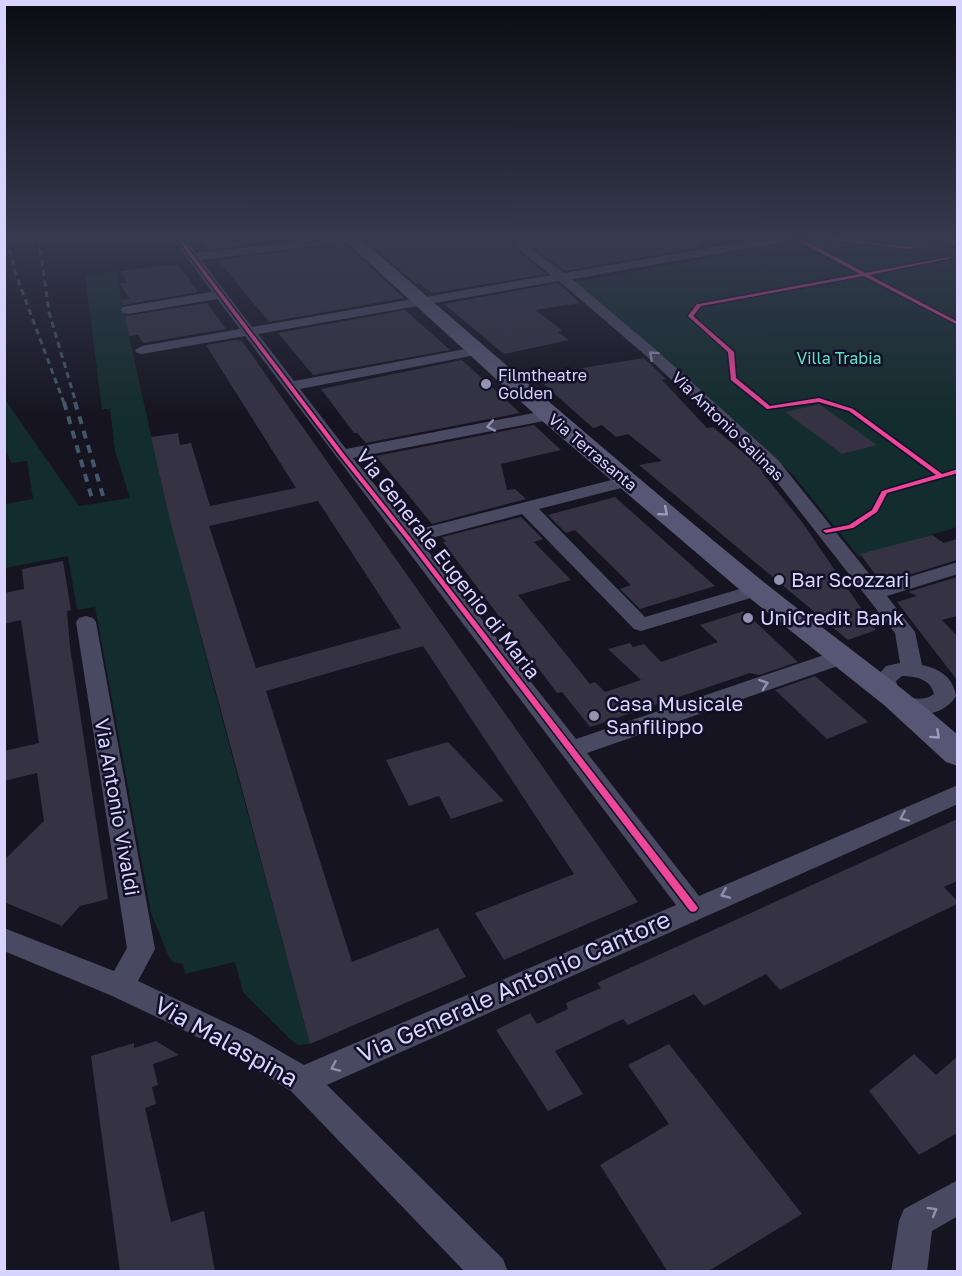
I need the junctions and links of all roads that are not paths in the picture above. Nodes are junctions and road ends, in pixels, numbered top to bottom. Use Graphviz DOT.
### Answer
graph roads {
  1 [pos="195,299"];
  2 [pos="225,299"];
  3 [pos="418,299"];
  4 [pos="435,299"];
  5 [pos="587,299"];
  6 [pos="421,301"];
  7 [pos="128,310"];
  8 [pos="249,331"];
  9 [pos="142,350"];
  10 [pos="476,351"];
  11 [pos="292,386"];
  12 [pos="549,415"];
  13 [pos="342,455"];
  14 [pos="627,481"];
  15 [pos="526,507"];
  16 [pos="408,538"];
  17 [pos="957,568"];
  18 [pos="757,590"];
  19 [pos="876,593"];
  20 [pos="86,622"];
  21 [pos="844,656"];
  22 [pos="912,669"];
  23 [pos="950,682"];
  24 [pos="896,698"];
  25 [pos="570,750"];
  26 [pos="957,754"];
  27 [pos="957,794"];
  28 [pos="693,908"];
  29 [pos="4,939"];
  30 [pos="120,986"];
  31 [pos="302,1082"];
  32 [pos="957,1197"];
  33 [pos="489,1272"];
  34 [pos="909,1272"];
  1 -- 7 [label="street"];
  2 -- 8 [label="street, Via Generale Eugenio di Maria"];
  3 -- 6 [label="street, Via Terrasanta"];
  4 -- 6 [label="street"];
  19 -- 5 [label="street, Via Antonio Salinas, one-way"];
  6 -- 8 [label="street"];
  6 -- 10 [label="street, Via Terrasanta"];
  8 -- 9 [label="street"];
  8 -- 11 [label="street, Via Generale Eugenio di Maria"];
  10 -- 11 [label="street"];
  10 -- 12 [label="street, Via Terrasanta"];
  11 -- 13 [label="street, Via Generale Eugenio di Maria"];
  12 -- 13 [label="street, one-way"];
  12 -- 14 [label="street, Via Terrasanta"];
  13 -- 16 [label="street, Via Generale Eugenio di Maria"];
  14 -- 15 [label="street"];
  14 -- 18 [label="street, Via Terrasanta, one-way"];
  15 -- 16 [label="street"];
  15 -- 18 [label="street"];
  16 -- 25 [label="street, Via Generale Eugenio di Maria"];
  17 -- 19 [label="street"];
  18 -- 21 [label="street, Via Terrasanta"];
  19 -- 22 [label="street, Via Antonio Salinas"];
  20 -- 30 [label="street, Via Antonio Vivaldi"];
  21 -- 24 [label="street, Via Terrasanta"];
  25 -- 21 [label="street, one-way"];
  22 -- 23 [label="street"];
  22 -- 24 [label="street"];
  23 -- 24 [label="street"];
  24 -- 26 [label="street, Via Terrasanta, one-way"];
  25 -- 28 [label="street, Via Generale Eugenio di Maria"];
  27 -- 28 [label="street, Via Generale Antonio Cantore, one-way"];
  28 -- 31 [label="street, Via Generale Antonio Cantore, one-way"];
  29 -- 30 [label="street, Via Malaspina"];
  30 -- 31 [label="street, Via Malaspina"];
  31 -- 33 [label="street, Via Malaspina"];
  34 -- 32 [label="street, one-way"];
}
